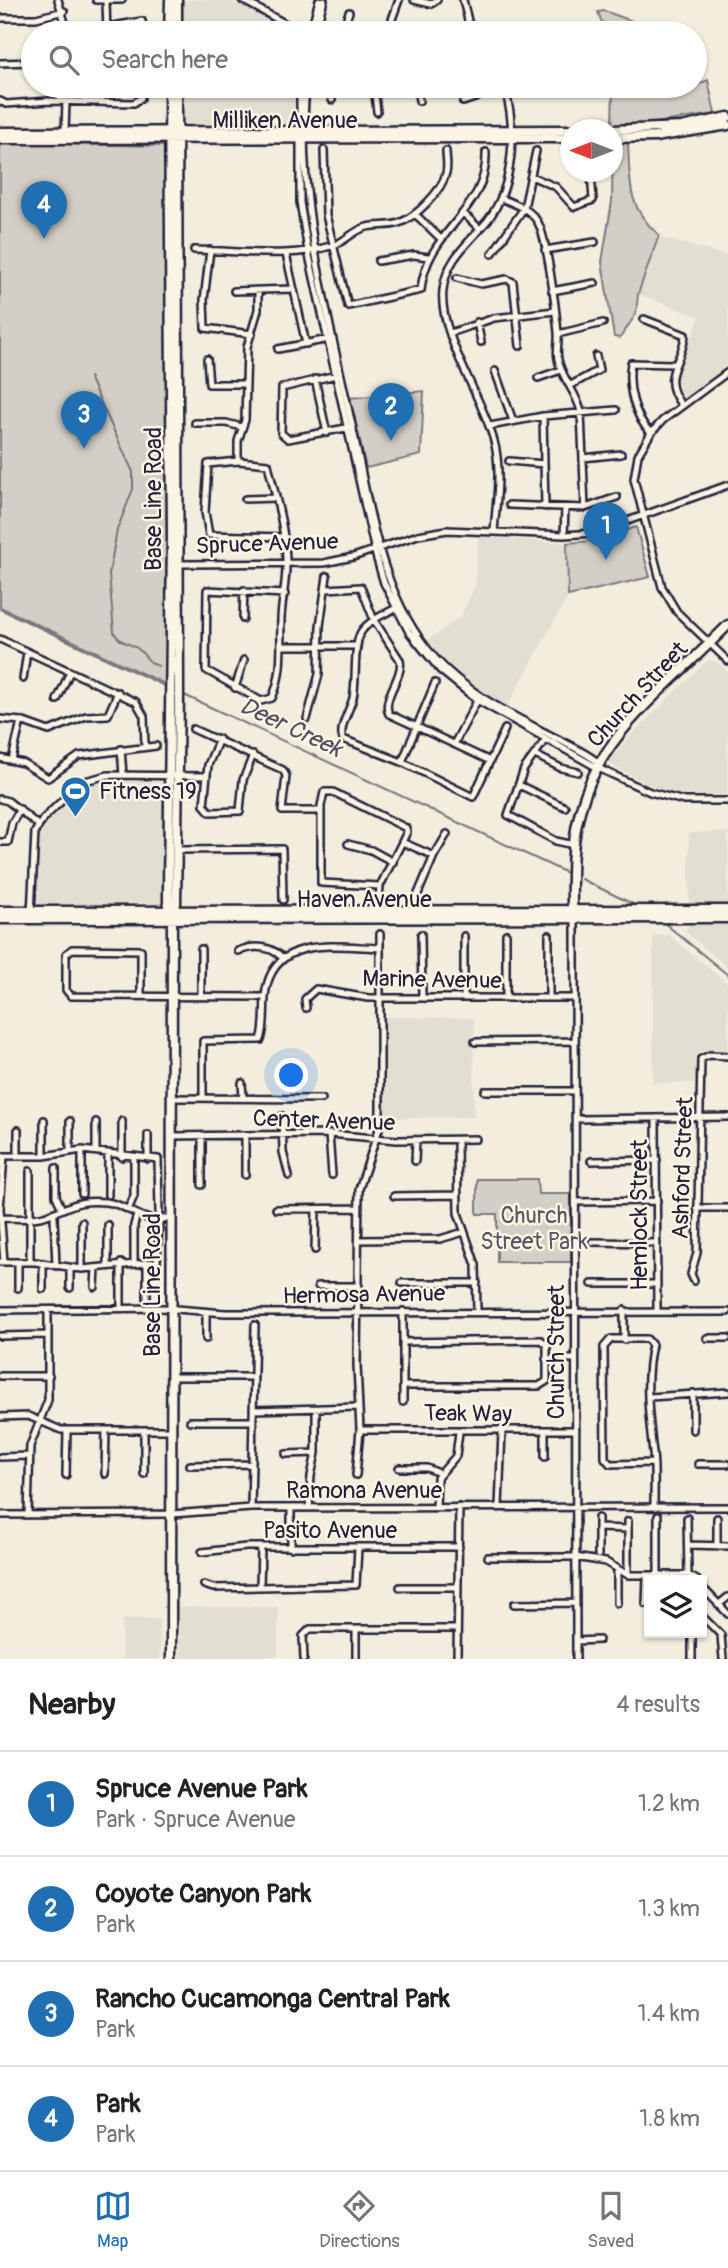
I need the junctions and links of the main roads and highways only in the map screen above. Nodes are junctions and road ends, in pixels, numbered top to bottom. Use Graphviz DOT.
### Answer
graph roads {
  1 [pos="170,0"];
  2 [pos="177,0"];
  3 [pos="170,21"];
  4 [pos="177,21"];
  5 [pos="170,98"];
  6 [pos="176,98"];
  7 [pos="728,117"];
  8 [pos="728,125"];
  9 [pos="623,130"];
  10 [pos="560,131"];
  11 [pos="0,132"];
  12 [pos="510,134"];
  13 [pos="174,136"];
  14 [pos="560,137"];
  15 [pos="623,138"];
  16 [pos="0,139"];
  17 [pos="728,625"];
  18 [pos="728,632"];
  19 [pos="711,645"];
  20 [pos="175,775"];
  21 [pos="728,910"];
  22 [pos="0,911"];
  23 [pos="575,913"];
  24 [pos="31,915"];
  25 [pos="172,915"];
  26 [pos="728,918"];
  27 [pos="0,919"];
  28 [pos="171,1659"];
  1 -- 3 [label="main road"];
  2 -- 4 [label="main road"];
  5 -- 13 [label="main road, Base Line Road"];
  6 -- 13 [label="main road, Base Line Road"];
  7 -- 9 [label="main road"];
  8 -- 15 [label="main road"];
  10 -- 12 [label="main road, Milliken Avenue"];
  11 -- 13 [label="main road, Milliken Avenue"];
  12 -- 13 [label="main road, Milliken Avenue"];
  12 -- 14 [label="main road, Milliken Avenue"];
  13 -- 16 [label="main road, Milliken Avenue"];
  13 -- 20 [label="main road, Base Line Road"];
  17 -- 19 [label="main road, Church Street"];
  18 -- 19 [label="main road, Church Street"];
  19 -- 23 [label="main road, Church Street"];
  20 -- 25 [label="main road, Base Line Road"];
  20 -- 25 [label="main road, Base Line Road"];
  21 -- 23 [label="main road, Haven Avenue"];
  22 -- 24 [label="main road, Haven Avenue"];
  23 -- 25 [label="main road, Haven Avenue"];
  23 -- 26 [label="main road, Haven Avenue"];
  24 -- 25 [label="main road, Haven Avenue"];
  24 -- 27 [label="main road, Haven Avenue"];
  25 -- 28 [label="main road, Base Line Road"];
}
